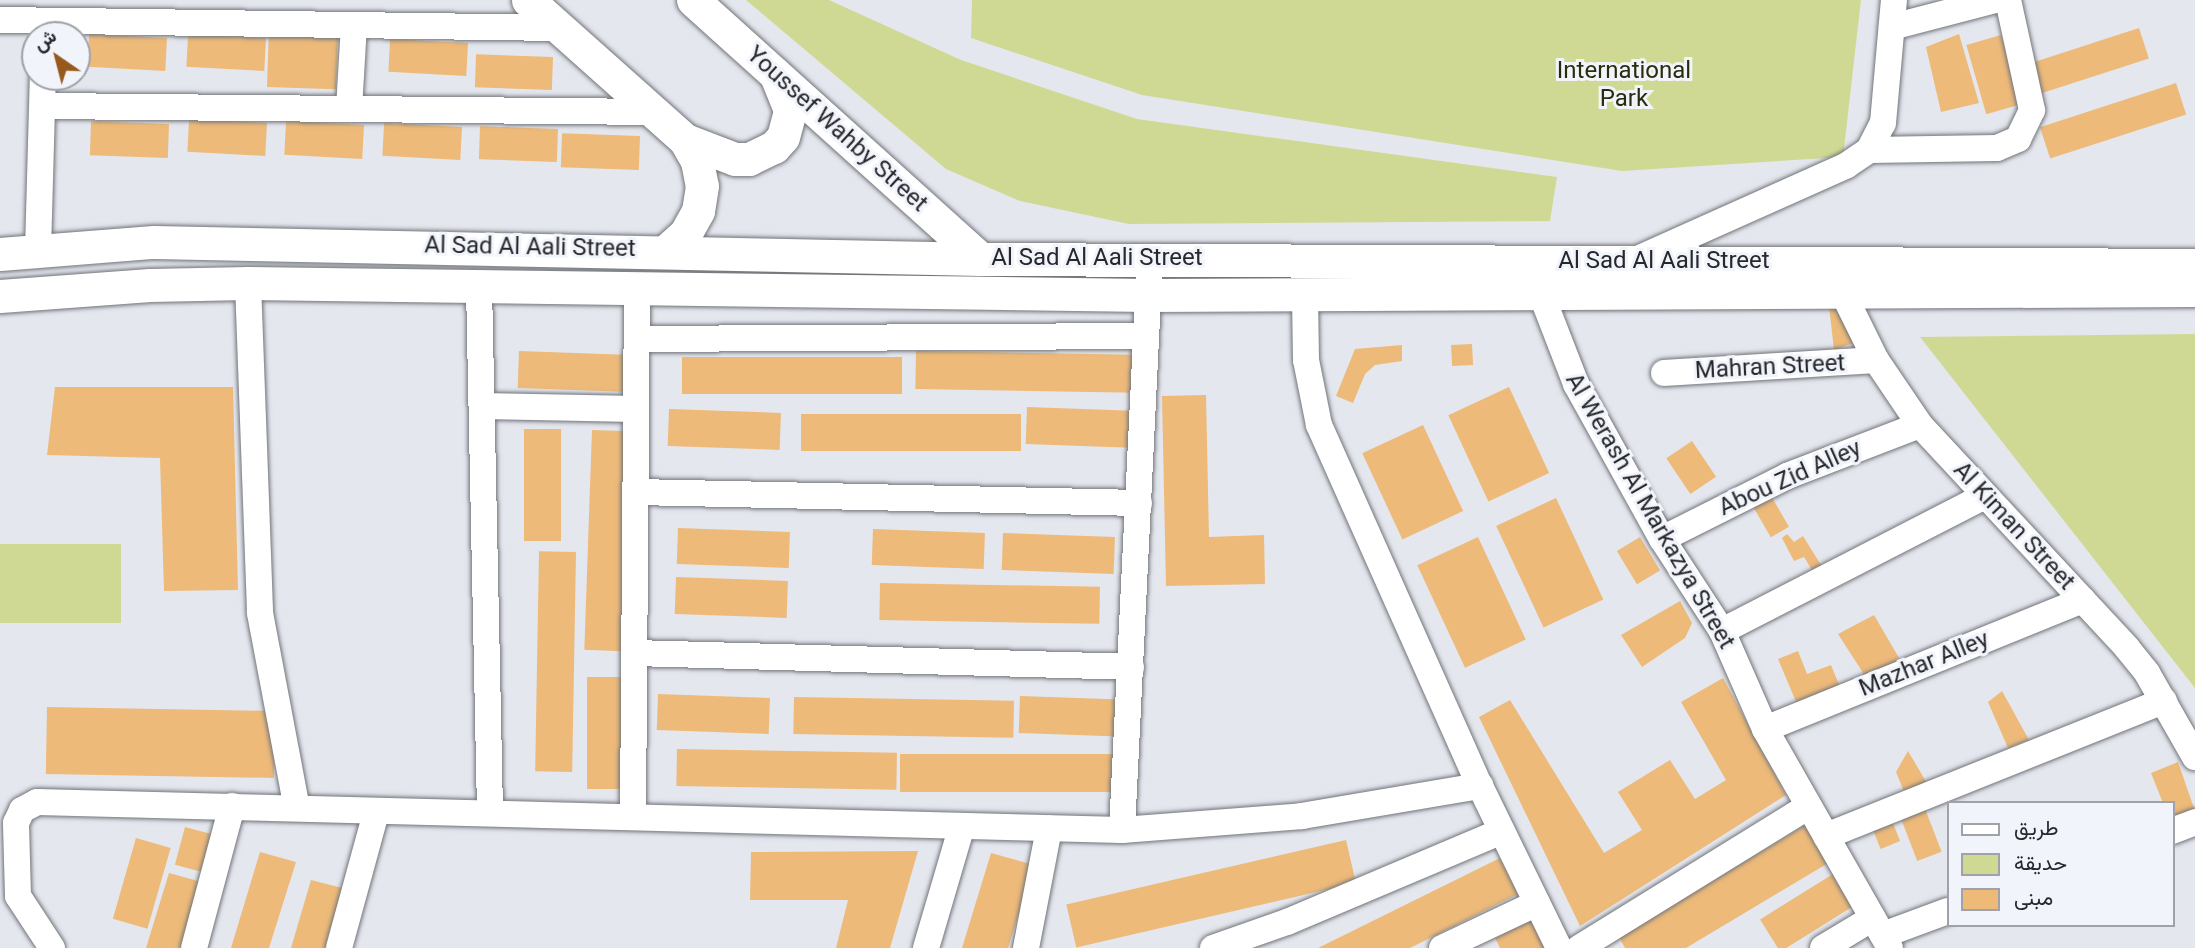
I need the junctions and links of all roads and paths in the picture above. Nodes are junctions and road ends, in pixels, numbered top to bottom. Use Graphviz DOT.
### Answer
graph roads {
  1 [pos="528,0"];
  2 [pos="692,0"];
  3 [pos="1894,0"];
  4 [pos="1996,0"];
  5 [pos="2008,0"];
  6 [pos="42,18"];
  7 [pos="0,20"];
  8 [pos="354,25"];
  9 [pos="1892,27"];
  10 [pos="559,28"];
  11 [pos="773,70"];
  12 [pos="43,91"];
  13 [pos="43,106"];
  14 [pos="349,109"];
  15 [pos="653,112"];
  16 [pos="685,139"];
  17 [pos="1869,150"];
  18 [pos="667,250"];
  19 [pos="38,251"];
  20 [pos="0,254"];
  21 [pos="1150,258"];
  22 [pos="1234,258"];
  23 [pos="981,259"];
  24 [pos="1634,261"];
  25 [pos="2195,265"];
  26 [pos="248,283"];
  27 [pos="480,286"];
  28 [pos="1841,289"];
  29 [pos="638,290"];
  30 [pos="2195,290"];
  31 [pos="1541,291"];
  32 [pos="1148,295"];
  33 [pos="0,296"];
  34 [pos="1233,296"];
  35 [pos="1305,296"];
  36 [pos="1146,336"];
  37 [pos="637,339"];
  38 [pos="1876,360"];
  39 [pos="1664,373"];
  40 [pos="482,406"];
  41 [pos="636,409"];
  42 [pos="1920,425"];
  43 [pos="636,492"];
  44 [pos="1983,497"];
  45 [pos="1139,503"];
  46 [pos="1662,539"];
  47 [pos="2083,600"];
  48 [pos="1722,631"];
  49 [pos="634,653"];
  50 [pos="1131,667"];
  51 [pos="2164,701"];
  52 [pos="1765,729"];
  53 [pos="2195,757"];
  54 [pos="1480,786"];
  55 [pos="232,806"];
  56 [pos="1809,806"];
  57 [pos="296,808"];
  58 [pos="376,813"];
  59 [pos="491,813"];
  60 [pos="633,817"];
  61 [pos="2195,822"];
  62 [pos="962,826"];
  63 [pos="1049,828"];
  64 [pos="1122,830"];
  65 [pos="2174,830"];
  66 [pos="1502,831"];
  67 [pos="1826,836"];
  68 [pos="9,900"];
  69 [pos="1537,903"];
  70 [pos="1946,912"];
  71 [pos="1882,934"];
  72 [pos="1470,942"];
  73 [pos="52,948"];
  74 [pos="194,948"];
  75 [pos="339,948"];
  76 [pos="926,948"];
  77 [pos="1026,948"];
  78 [pos="1213,948"];
  79 [pos="1442,948"];
  80 [pos="1559,948"];
  81 [pos="1579,948"];
  82 [pos="1823,948"];
  1 -- 10 [label="main road"];
  2 -- 11 [label="main road, Youssef Wahby Street"];
  3 -- 9 [label="street"];
  4 -- 9 [label="street"];
  5 -- 17 [label="street"];
  6 -- 7 [label="street"];
  6 -- 8 [label="street"];
  8 -- 10 [label="street"];
  8 -- 14 [label="street"];
  9 -- 17 [label="street"];
  10 -- 15 [label="main road"];
  11 -- 16 [label="main road"];
  11 -- 23 [label="main road, Youssef Wahby Street"];
  12 -- 13 [label="street"];
  13 -- 14 [label="street"];
  13 -- 19 [label="street"];
  14 -- 15 [label="street"];
  15 -- 16 [label="main road"];
  16 -- 18 [label="main road"];
  17 -- 24 [label="street"];
  18 -- 19 [label="main road, Al Sad Al Aali Street"];
  18 -- 23 [label="main road, Al Sad Al Aali Street"];
  19 -- 20 [label="main road, Al Sad Al Aali Street"];
  21 -- 22 [label="main road, Al Sad Al Aali Street"];
  21 -- 23 [label="main road, Al Sad Al Aali Street"];
  21 -- 32 [label="street"];
  22 -- 24 [label="main road, Al Sad Al Aali Street"];
  22 -- 34 [label="main road"];
  24 -- 25 [label="main road, Al Sad Al Aali Street"];
  26 -- 27 [label="main road, Al Sad Al Aali Street"];
  26 -- 33 [label="main road, Al Sad Al Aali Street"];
  26 -- 57 [label="street"];
  27 -- 29 [label="main road, Al Sad Al Aali Street"];
  27 -- 40 [label="street"];
  28 -- 30 [label="main road, Al Sad Al Aali Street"];
  28 -- 31 [label="main road, Al Sad Al Aali Street"];
  28 -- 38 [label="street, Al Kiman Street"];
  29 -- 32 [label="main road, Al Sad Al Aali Street"];
  29 -- 37 [label="street"];
  31 -- 35 [label="main road, Al Sad Al Aali Street"];
  31 -- 46 [label="street, Al Werash Al Markazya Street"];
  32 -- 34 [label="main road, Al Sad Al Aali Street"];
  32 -- 36 [label="street"];
  34 -- 35 [label="main road, Al Sad Al Aali Street"];
  35 -- 54 [label="street"];
  36 -- 37 [label="street"];
  36 -- 45 [label="street"];
  37 -- 41 [label="street"];
  38 -- 39 [label="street, Mahran Street"];
  38 -- 42 [label="street, Al Kiman Street"];
  40 -- 41 [label="street"];
  40 -- 59 [label="street"];
  41 -- 43 [label="street"];
  42 -- 44 [label="street, Al Kiman Street"];
  42 -- 46 [label="street, Abou Zid Alley"];
  43 -- 45 [label="street"];
  43 -- 49 [label="street"];
  44 -- 47 [label="street, Al Kiman Street"];
  44 -- 48 [label="street"];
  45 -- 50 [label="street"];
  46 -- 48 [label="street, Al Werash Al Markazya Street"];
  47 -- 51 [label="street, Al Kiman Street"];
  47 -- 52 [label="street, Mazhar Alley"];
  48 -- 52 [label="street, Al Werash Al Markazya Street"];
  49 -- 50 [label="street"];
  49 -- 60 [label="street"];
  50 -- 64 [label="street"];
  51 -- 53 [label="street, Al Kiman Street"];
  51 -- 67 [label="street"];
  52 -- 56 [label="street, Al Werash Al Markazya Street"];
  54 -- 64 [label="street"];
  54 -- 66 [label="street"];
  55 -- 57 [label="street"];
  55 -- 68 [label="street"];
  55 -- 74 [label="street"];
  56 -- 67 [label="street, Al Werash Al Markazya Street"];
  56 -- 81 [label="street"];
  57 -- 58 [label="street"];
  58 -- 59 [label="street"];
  58 -- 75 [label="street"];
  59 -- 60 [label="street"];
  60 -- 62 [label="street"];
  61 -- 65 [label="street"];
  62 -- 63 [label="street"];
  62 -- 76 [label="street"];
  63 -- 64 [label="street"];
  63 -- 77 [label="street"];
  66 -- 69 [label="street"];
  66 -- 78 [label="street"];
  67 -- 71 [label="street, Al Werash Al Markazya Street"];
  68 -- 73 [label="street"];
  69 -- 72 [label="street"];
  69 -- 80 [label="street"];
  70 -- 71 [label="street"];
  71 -- 82 [label="street"];
  72 -- 79 [label="street"];
}
